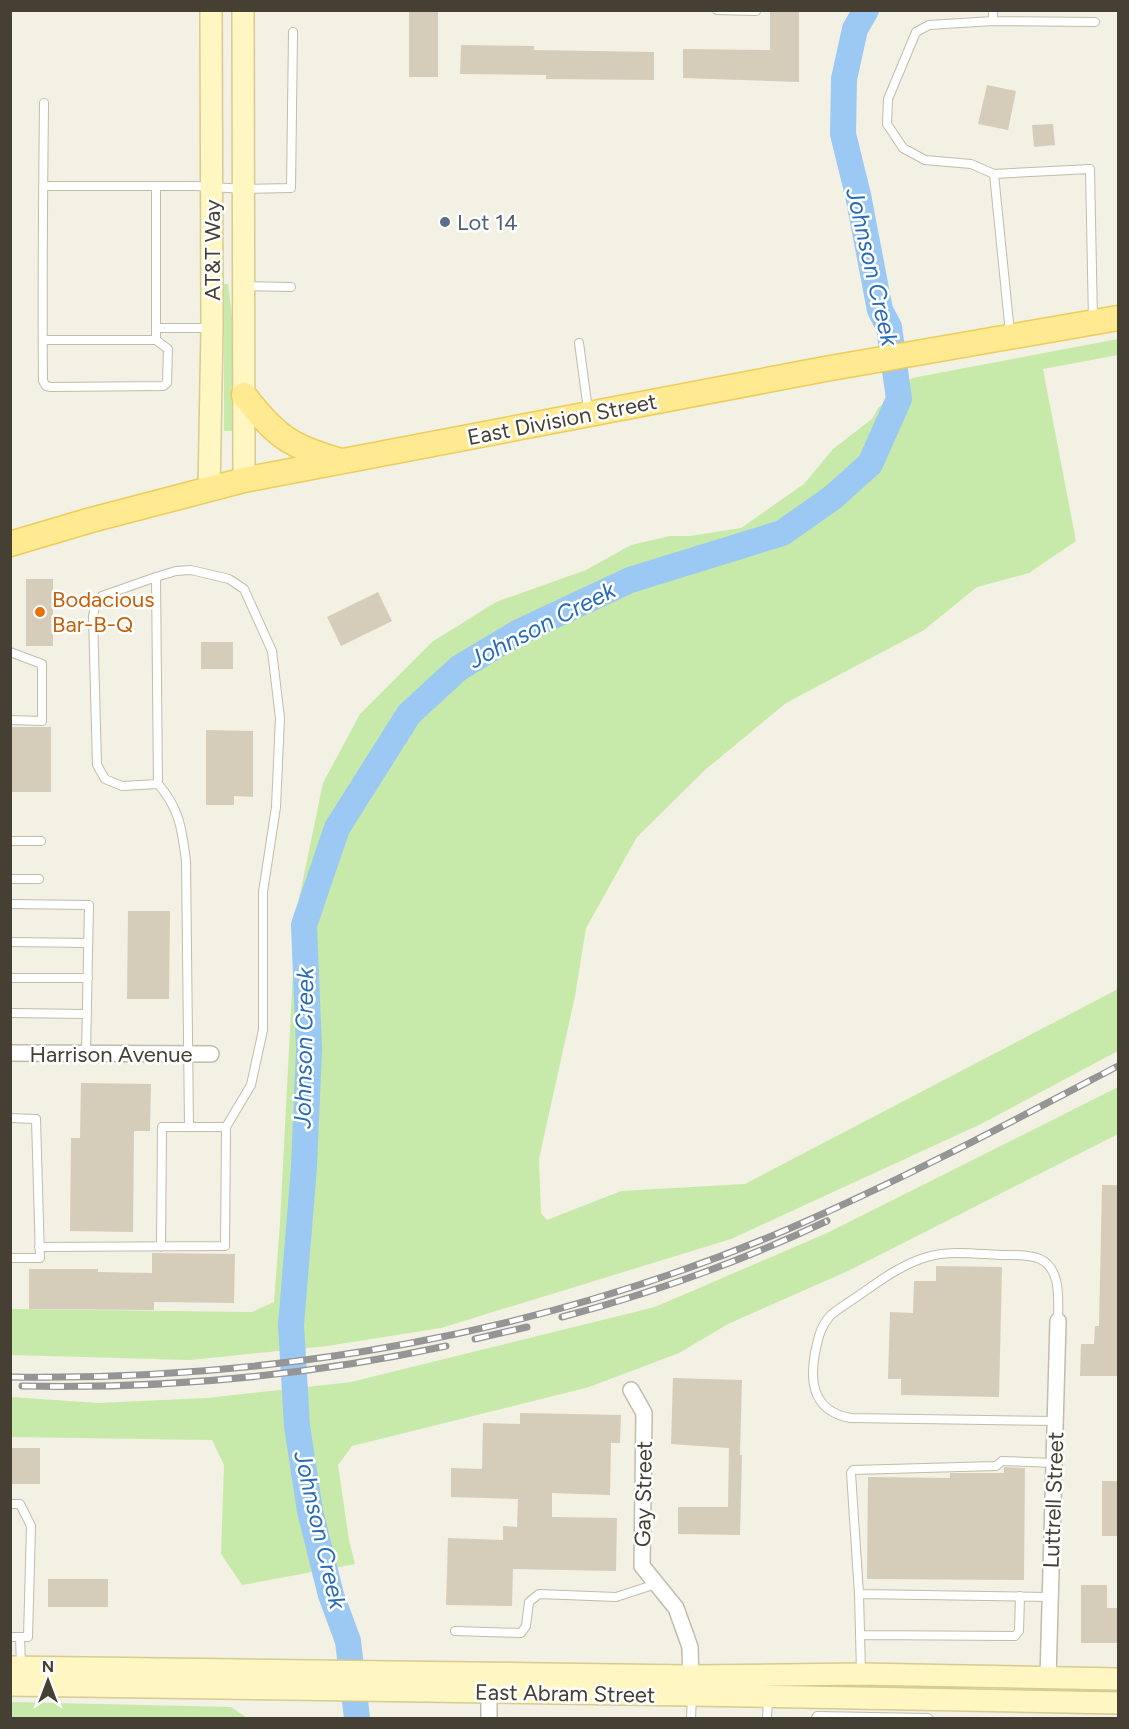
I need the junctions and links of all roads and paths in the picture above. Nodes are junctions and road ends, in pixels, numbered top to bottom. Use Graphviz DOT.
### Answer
graph roads {
  1 [pos="211,10"];
  2 [pos="243,10"];
  3 [pos="717,10"];
  4 [pos="993,10"];
  5 [pos="756,11"];
  6 [pos="993,21"];
  7 [pos="1095,22"];
  8 [pos="293,32"];
  9 [pos="44,103"];
  10 [pos="994,174"];
  11 [pos="43,186"];
  12 [pos="156,186"];
  13 [pos="211,188"];
  14 [pos="244,189"];
  15 [pos="244,286"];
  16 [pos="291,287"];
  17 [pos="1119,318"];
  18 [pos="1093,322"];
  19 [pos="156,328"];
  20 [pos="212,328"];
  21 [pos="1010,336"];
  22 [pos="42,340"];
  23 [pos="156,340"];
  24 [pos="579,343"];
  25 [pos="244,395"];
  26 [pos="588,414"];
  27 [pos="343,461"];
  28 [pos="244,480"];
  29 [pos="209,490"];
  30 [pos="10,544"];
  31 [pos="156,577"];
  32 [pos="10,652"];
  33 [pos="10,720"];
  34 [pos="158,784"];
  35 [pos="10,841"];
  36 [pos="40,841"];
  37 [pos="10,879"];
  38 [pos="39,879"];
  39 [pos="10,904"];
  40 [pos="10,942"];
  41 [pos="88,943"];
  42 [pos="10,978"];
  43 [pos="88,978"];
  44 [pos="10,1013"];
  45 [pos="87,1014"];
  46 [pos="10,1053"];
  47 [pos="86,1053"];
  48 [pos="188,1054"];
  49 [pos="211,1054"];
  50 [pos="10,1118"];
  51 [pos="226,1126"];
  52 [pos="189,1127"];
  53 [pos="39,1247"];
  54 [pos="161,1247"];
  55 [pos="10,1258"];
  56 [pos="1058,1321"];
  57 [pos="631,1390"];
  58 [pos="1055,1421"];
  59 [pos="1054,1463"];
  60 [pos="10,1504"];
  61 [pos="656,1584"];
  62 [pos="859,1594"];
  63 [pos="1020,1596"];
  64 [pos="1050,1597"];
  65 [pos="454,1631"];
  66 [pos="860,1635"];
  67 [pos="10,1637"];
  68 [pos="21,1637"];
  69 [pos="14,1673"];
  70 [pos="861,1674"];
  71 [pos="1047,1678"];
  72 [pos="1119,1679"];
  73 [pos="489,1683"];
  74 [pos="691,1685"];
  75 [pos="768,1697"];
  76 [pos="1119,1703"];
  77 [pos="1078,1705"];
  78 [pos="860,1711"];
  79 [pos="489,1719"];
  80 [pos="691,1719"];
  81 [pos="767,1719"];
  82 [pos="816,1719"];
  83 [pos="928,1719"];
  1 -- 13 [label="main road, AT&T Way"];
  2 -- 14 [label="main road, AT&T Way"];
  3 -- 5 [label="lane"];
  4 -- 6 [label="lane"];
  6 -- 7 [label="lane"];
  6 -- 10 [label="lane"];
  8 -- 14 [label="lane"];
  9 -- 11 [label="lane"];
  10 -- 18 [label="lane"];
  10 -- 21 [label="lane"];
  11 -- 12 [label="lane"];
  11 -- 22 [label="lane"];
  12 -- 13 [label="lane"];
  12 -- 19 [label="lane"];
  13 -- 14 [label="lane"];
  13 -- 20 [label="main road, AT&T Way"];
  14 -- 15 [label="main road, AT&T Way"];
  15 -- 16 [label="lane"];
  15 -- 25 [label="main road, AT&T Way"];
  17 -- 18 [label="main road, East Division Street"];
  18 -- 21 [label="main road, East Division Street"];
  19 -- 20 [label="lane"];
  19 -- 23 [label="lane"];
  20 -- 29 [label="main road, AT&T Way"];
  21 -- 26 [label="main road, East Division Street"];
  22 -- 23 [label="lane"];
  22 -- 23 [label="lane"];
  24 -- 26 [label="lane"];
  25 -- 27 [label="main road"];
  25 -- 28 [label="main road, AT&T Way"];
  26 -- 27 [label="main road, East Division Street"];
  27 -- 28 [label="main road, East Division Street"];
  28 -- 29 [label="main road, East Division Street"];
  29 -- 30 [label="main road, East Division Street"];
  31 -- 34 [label="lane"];
  31 -- 34 [label="lane"];
  31 -- 51 [label="lane"];
  32 -- 33 [label="lane"];
  34 -- 48 [label="lane"];
  35 -- 36 [label="lane"];
  37 -- 38 [label="lane"];
  39 -- 41 [label="lane"];
  40 -- 41 [label="lane"];
  41 -- 43 [label="lane"];
  42 -- 43 [label="lane"];
  43 -- 45 [label="lane"];
  44 -- 45 [label="lane"];
  45 -- 47 [label="lane"];
  46 -- 47 [label="street, Harrison Avenue"];
  47 -- 48 [label="street, Harrison Avenue"];
  48 -- 49 [label="street, Harrison Avenue"];
  48 -- 52 [label="lane"];
  50 -- 53 [label="lane"];
  51 -- 52 [label="lane"];
  51 -- 54 [label="lane"];
  52 -- 54 [label="lane"];
  53 -- 54 [label="lane"];
  53 -- 55 [label="lane"];
  56 -- 58 [label="street, Luttrell Street"];
  56 -- 58 [label="lane"];
  57 -- 61 [label="street, Gay Street"];
  58 -- 59 [label="street, Luttrell Street"];
  59 -- 62 [label="lane"];
  59 -- 64 [label="street, Luttrell Street"];
  60 -- 68 [label="lane"];
  61 -- 65 [label="lane"];
  61 -- 74 [label="street, Gay Street"];
  62 -- 63 [label="lane"];
  62 -- 66 [label="lane"];
  63 -- 64 [label="lane"];
  63 -- 66 [label="lane"];
  64 -- 71 [label="street, Luttrell Street"];
  66 -- 70 [label="lane"];
  67 -- 68 [label="lane"];
  68 -- 69 [label="lane"];
  69 -- 73 [label="main road, East Abram Street"];
  70 -- 71 [label="main road, East Abram Street"];
  70 -- 74 [label="main road, East Abram Street"];
  70 -- 78 [label="main road"];
  71 -- 72 [label="main road, East Abram Street"];
  71 -- 77 [label="main road"];
  73 -- 74 [label="main road, East Abram Street"];
  73 -- 79 [label="street"];
  74 -- 75 [label="main road, East Abram Street"];
  74 -- 80 [label="lane"];
  75 -- 78 [label="main road, East Abram Street"];
  75 -- 81 [label="lane"];
  76 -- 77 [label="main road, East Abram Street"];
  77 -- 78 [label="main road, East Abram Street"];
  78 -- 82 [label="lane"];
  78 -- 83 [label="lane"];
}
